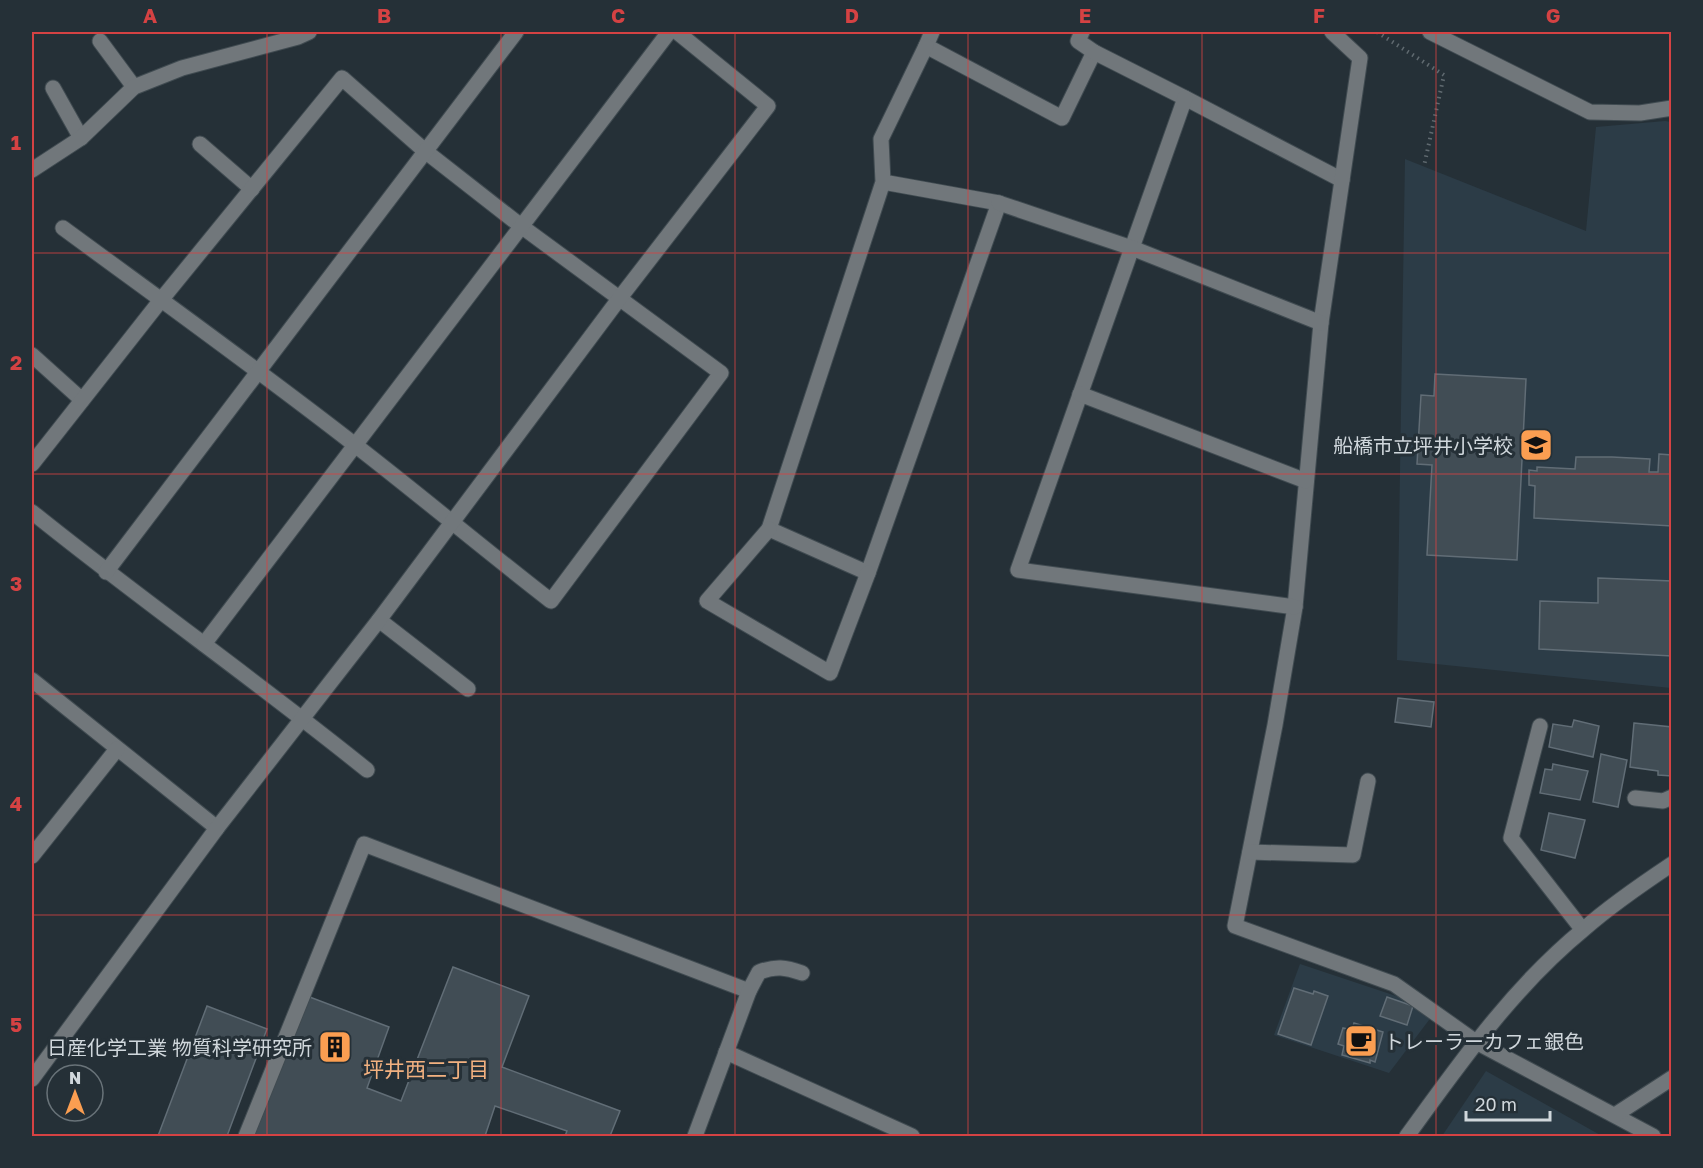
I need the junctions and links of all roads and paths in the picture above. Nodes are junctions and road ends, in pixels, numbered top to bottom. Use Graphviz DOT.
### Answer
graph roads {
  1 [pos="309,32"];
  2 [pos="516,32"];
  3 [pos="669,32"];
  4 [pos="677,32"];
  5 [pos="1082,32"];
  6 [pos="1332,32"];
  7 [pos="1377,32"];
  8 [pos="1430,32"];
  9 [pos="929,39"];
  10 [pos="100,41"];
  11 [pos="1094,52"];
  12 [pos="134,87"];
  13 [pos="53,88"];
  14 [pos="1185,98"];
  15 [pos="1671,108"];
  16 [pos="81,138"];
  17 [pos="200,144"];
  18 [pos="425,151"];
  19 [pos="1424,166"];
  20 [pos="32,170"];
  21 [pos="1342,180"];
  22 [pos="883,182"];
  23 [pos="252,189"];
  24 [pos="999,203"];
  25 [pos="521,226"];
  26 [pos="63,228"];
  27 [pos="1132,248"];
  28 [pos="619,299"];
  29 [pos="161,300"];
  30 [pos="1321,323"];
  31 [pos="32,355"];
  32 [pos="257,373"];
  33 [pos="1080,394"];
  34 [pos="82,400"];
  35 [pos="355,445"];
  36 [pos="32,464"];
  37 [pos="1306,481"];
  38 [pos="32,512"];
  39 [pos="452,524"];
  40 [pos="769,529"];
  41 [pos="106,572"];
  42 [pos="868,573"];
  43 [pos="1294,607"];
  44 [pos="379,620"];
  45 [pos="204,644"];
  46 [pos="32,680"];
  47 [pos="468,689"];
  48 [pos="303,718"];
  49 [pos="1540,726"];
  50 [pos="117,749"];
  51 [pos="367,770"];
  52 [pos="1368,781"];
  53 [pos="1671,797"];
  54 [pos="1635,798"];
  55 [pos="217,828"];
  56 [pos="1250,852"];
  57 [pos="32,856"];
  58 [pos="1671,864"];
  59 [pos="1582,929"];
  60 [pos="802,973"];
  61 [pos="748,991"];
  62 [pos="1476,1042"];
  63 [pos="726,1052"];
  64 [pos="1671,1078"];
  65 [pos="32,1079"];
  66 [pos="1615,1115"];
  67 [pos="910,1135"];
  68 [pos="246,1137"];
  69 [pos="695,1137"];
  70 [pos="1407,1137"];
  71 [pos="1653,1137"];
  1 -- 12 [label="street"];
  2 -- 18 [label="street"];
  3 -- 25 [label="street"];
  4 -- 28 [label="street"];
  5 -- 11 [label="street"];
  6 -- 21 [label="street"];
  7 -- 19 [label="path"];
  8 -- 15 [label="street"];
  9 -- 11 [label="street"];
  9 -- 22 [label="street"];
  10 -- 12 [label="street"];
  11 -- 14 [label="street"];
  12 -- 16 [label="street"];
  13 -- 16 [label="street"];
  14 -- 21 [label="street"];
  14 -- 27 [label="street"];
  16 -- 20 [label="street"];
  17 -- 23 [label="street"];
  18 -- 23 [label="street"];
  18 -- 25 [label="street"];
  18 -- 32 [label="street"];
  21 -- 30 [label="street"];
  22 -- 24 [label="street"];
  22 -- 40 [label="street"];
  23 -- 29 [label="street"];
  24 -- 27 [label="street"];
  24 -- 42 [label="street"];
  25 -- 28 [label="street"];
  25 -- 35 [label="street"];
  26 -- 29 [label="street"];
  27 -- 30 [label="street"];
  27 -- 33 [label="street"];
  28 -- 39 [label="street"];
  28 -- 39 [label="street"];
  29 -- 32 [label="street"];
  29 -- 34 [label="street"];
  30 -- 37 [label="street"];
  31 -- 34 [label="street"];
  32 -- 35 [label="street"];
  32 -- 41 [label="street"];
  33 -- 37 [label="street"];
  33 -- 43 [label="street"];
  34 -- 36 [label="street"];
  35 -- 39 [label="street"];
  35 -- 45 [label="street"];
  37 -- 43 [label="street"];
  38 -- 41 [label="street"];
  39 -- 44 [label="street"];
  40 -- 42 [label="street"];
  40 -- 42 [label="street"];
  41 -- 45 [label="street"];
  43 -- 56 [label="street"];
  44 -- 47 [label="street"];
  44 -- 48 [label="street"];
  45 -- 48 [label="street"];
  46 -- 50 [label="street"];
  48 -- 51 [label="street"];
  48 -- 55 [label="street"];
  49 -- 59 [label="street"];
  50 -- 55 [label="street"];
  50 -- 57 [label="street"];
  52 -- 56 [label="street"];
  53 -- 54 [label="street"];
  55 -- 65 [label="street"];
  56 -- 62 [label="street"];
  58 -- 59 [label="street"];
  59 -- 62 [label="street"];
  60 -- 61 [label="street"];
  61 -- 63 [label="street"];
  61 -- 68 [label="street"];
  62 -- 66 [label="street"];
  62 -- 70 [label="street"];
  63 -- 67 [label="street"];
  63 -- 69 [label="street"];
  64 -- 66 [label="street"];
  66 -- 71 [label="street"];
}
